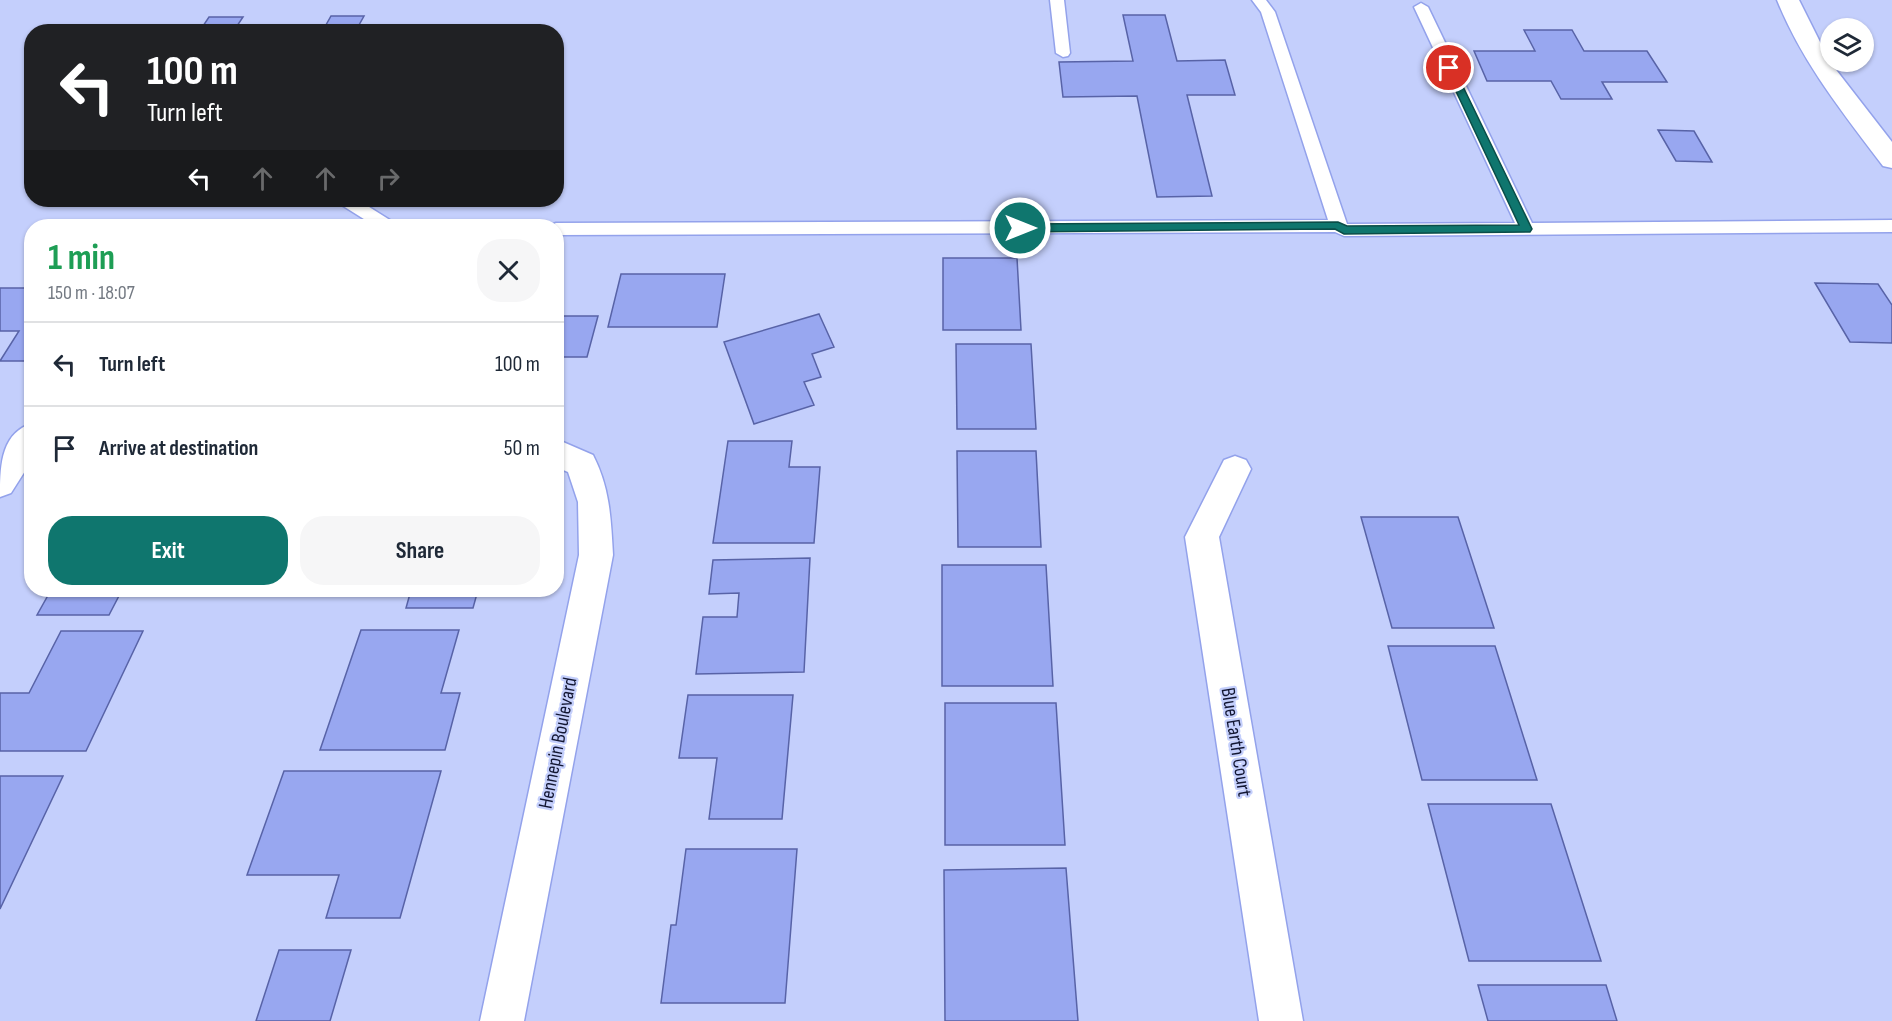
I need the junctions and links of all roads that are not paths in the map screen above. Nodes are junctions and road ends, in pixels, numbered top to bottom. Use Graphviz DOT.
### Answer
graph roads {
  1 [pos="1057,0"];
  2 [pos="1259,0"];
  3 [pos="1788,0"];
  4 [pos="1421,7"];
  5 [pos="1063,53"];
  6 [pos="1892,160"];
  7 [pos="357,207"];
  8 [pos="376,219"];
  9 [pos="1338,226"];
  10 [pos="1892,226"];
  11 [pos="564,229"];
  12 [pos="1526,229"];
  13 [pos="20,438"];
  14 [pos="569,458"];
  15 [pos="1235,469"];
  16 [pos="0,484"];
  17 [pos="502,1021"];
  18 [pos="1281,1021"];
  1 -- 5 [label="lane"];
  2 -- 9 [label="lane"];
  3 -- 6 [label="street"];
  4 -- 12 [label="lane"];
  7 -- 8 [label="lane"];
  9 -- 11 [label="lane"];
  9 -- 12 [label="lane"];
  10 -- 12 [label="lane"];
  13 -- 16 [label="street"];
  14 -- 17 [label="street, Hennepin Boulevard"];
  15 -- 18 [label="street, Blue Earth Court"];
}
